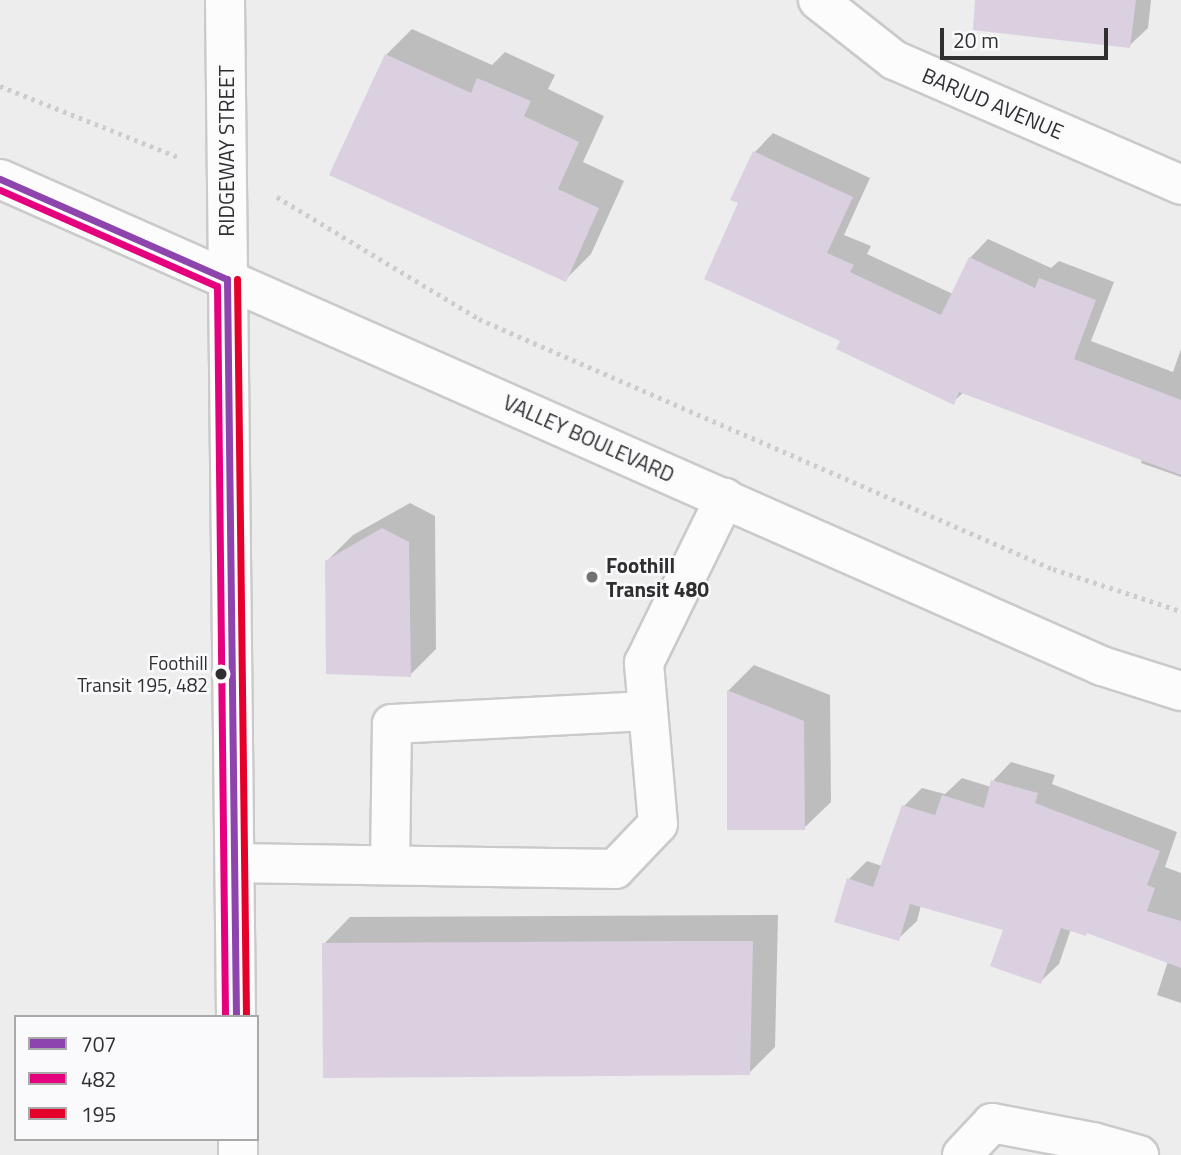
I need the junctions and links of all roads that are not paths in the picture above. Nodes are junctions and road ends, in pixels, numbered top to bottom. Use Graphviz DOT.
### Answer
graph roads {
  1 [pos="225,0"];
  2 [pos="818,0"];
  3 [pos="0,179"];
  4 [pos="1181,185"];
  5 [pos="226,279"];
  6 [pos="725,498"];
  7 [pos="1181,691"];
  8 [pos="648,710"];
  9 [pos="235,863"];
  10 [pos="390,865"];
  11 [pos="236,1015"];
  12 [pos="962,1155"];
  13 [pos="1139,1155"];
  1 -- 5 [label="street, RIDGEWAY STREET"];
  2 -- 4 [label="street, BARJUD AVENUE"];
  3 -- 5 [label="street, VALLEY BOULEVARD"];
  5 -- 6 [label="street, VALLEY BOULEVARD"];
  5 -- 9 [label="street, RIDGEWAY STREET"];
  6 -- 7 [label="street, VALLEY BOULEVARD"];
  6 -- 8 [label="street"];
  8 -- 10 [label="street"];
  8 -- 10 [label="street"];
  9 -- 10 [label="street"];
  9 -- 11 [label="street, RIDGEWAY STREET"];
  12 -- 13 [label="street"];
}
